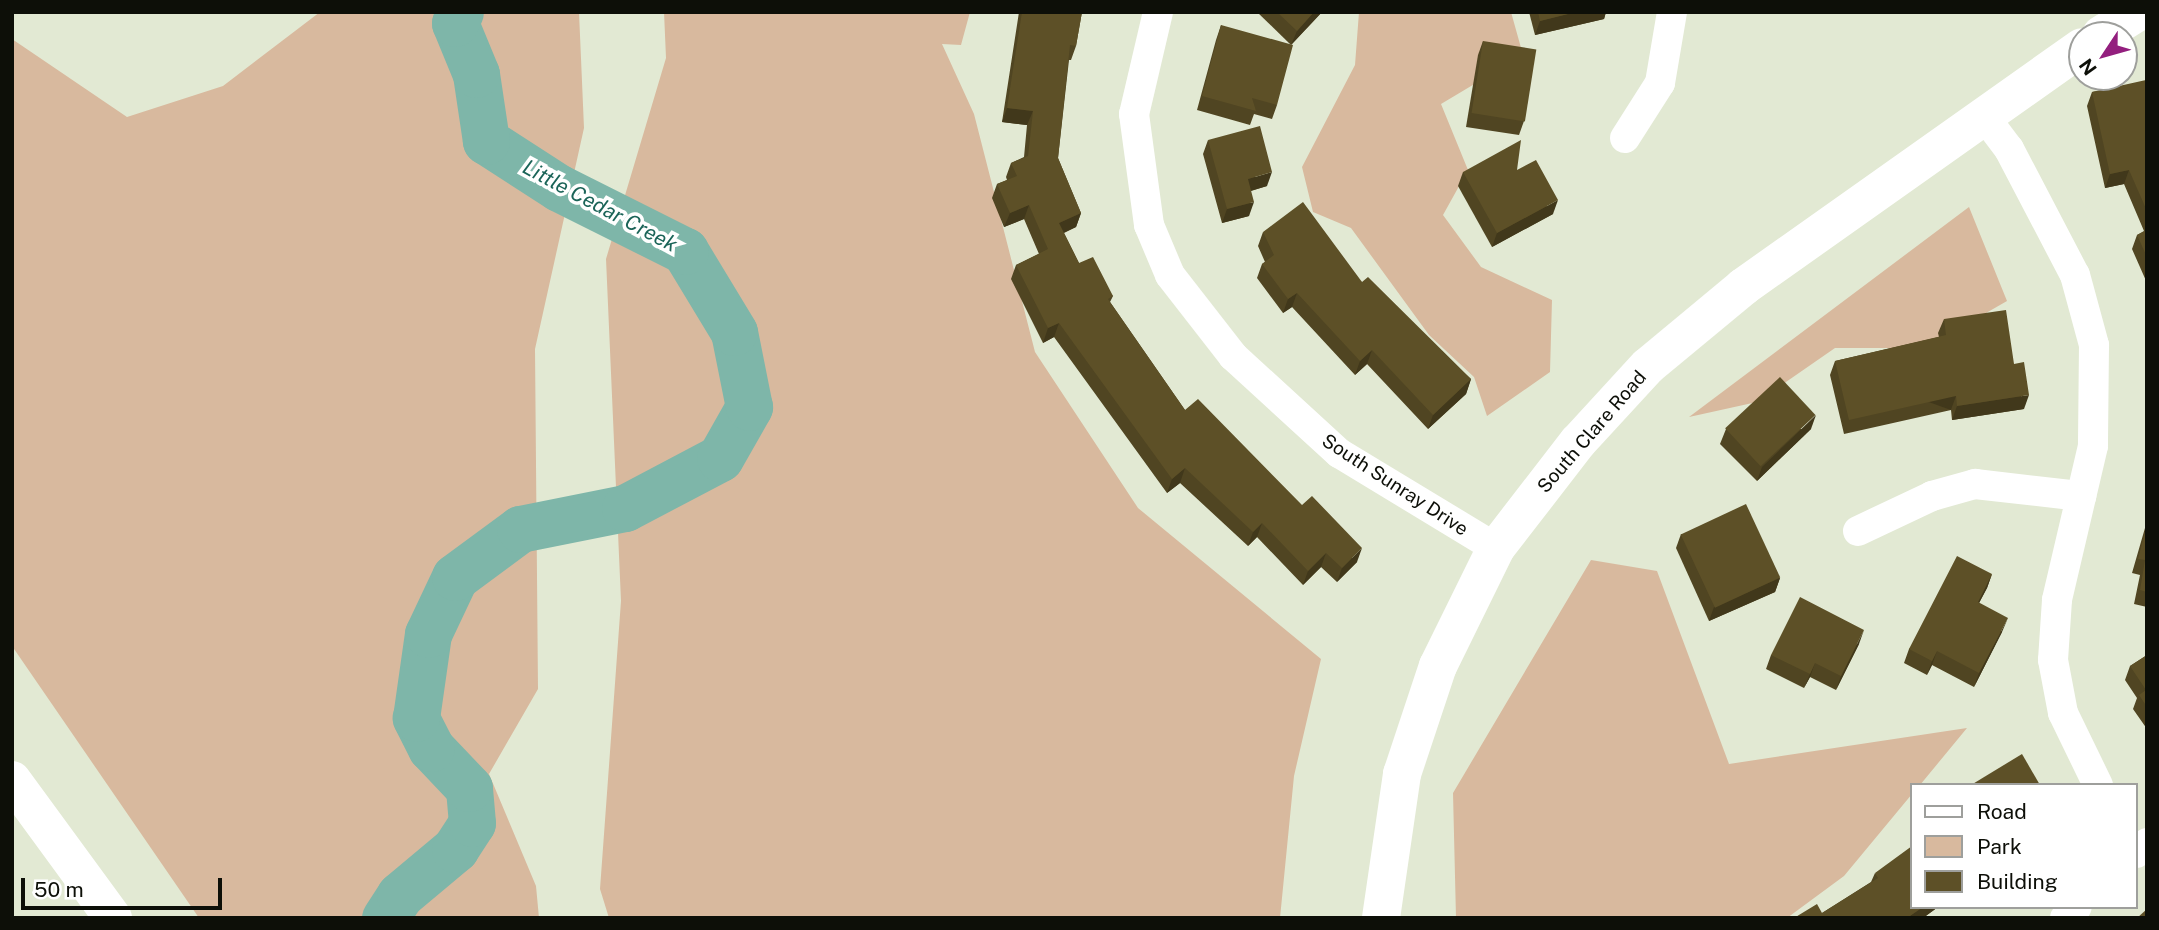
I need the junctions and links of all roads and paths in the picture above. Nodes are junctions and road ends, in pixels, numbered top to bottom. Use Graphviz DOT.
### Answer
graph roads {
  1 [pos="1158,12"];
  2 [pos="1672,12"];
  3 [pos="2068,57"];
  4 [pos="1984,116"];
  5 [pos="1625,138"];
  6 [pos="2081,496"];
  7 [pos="1858,531"];
  8 [pos="1496,548"];
  9 [pos="12,779"];
  10 [pos="2097,783"];
  11 [pos="113,918"];
  12 [pos="1381,918"];
  1 -- 8 [label="street, South Sunray Drive"];
  2 -- 5 [label="street"];
  3 -- 4 [label="street, South Clare Road"];
  4 -- 6 [label="street"];
  4 -- 8 [label="street, South Clare Road"];
  6 -- 7 [label="street"];
  6 -- 10 [label="street"];
  8 -- 12 [label="street, South Clare Road"];
  9 -- 11 [label="street"];
}
